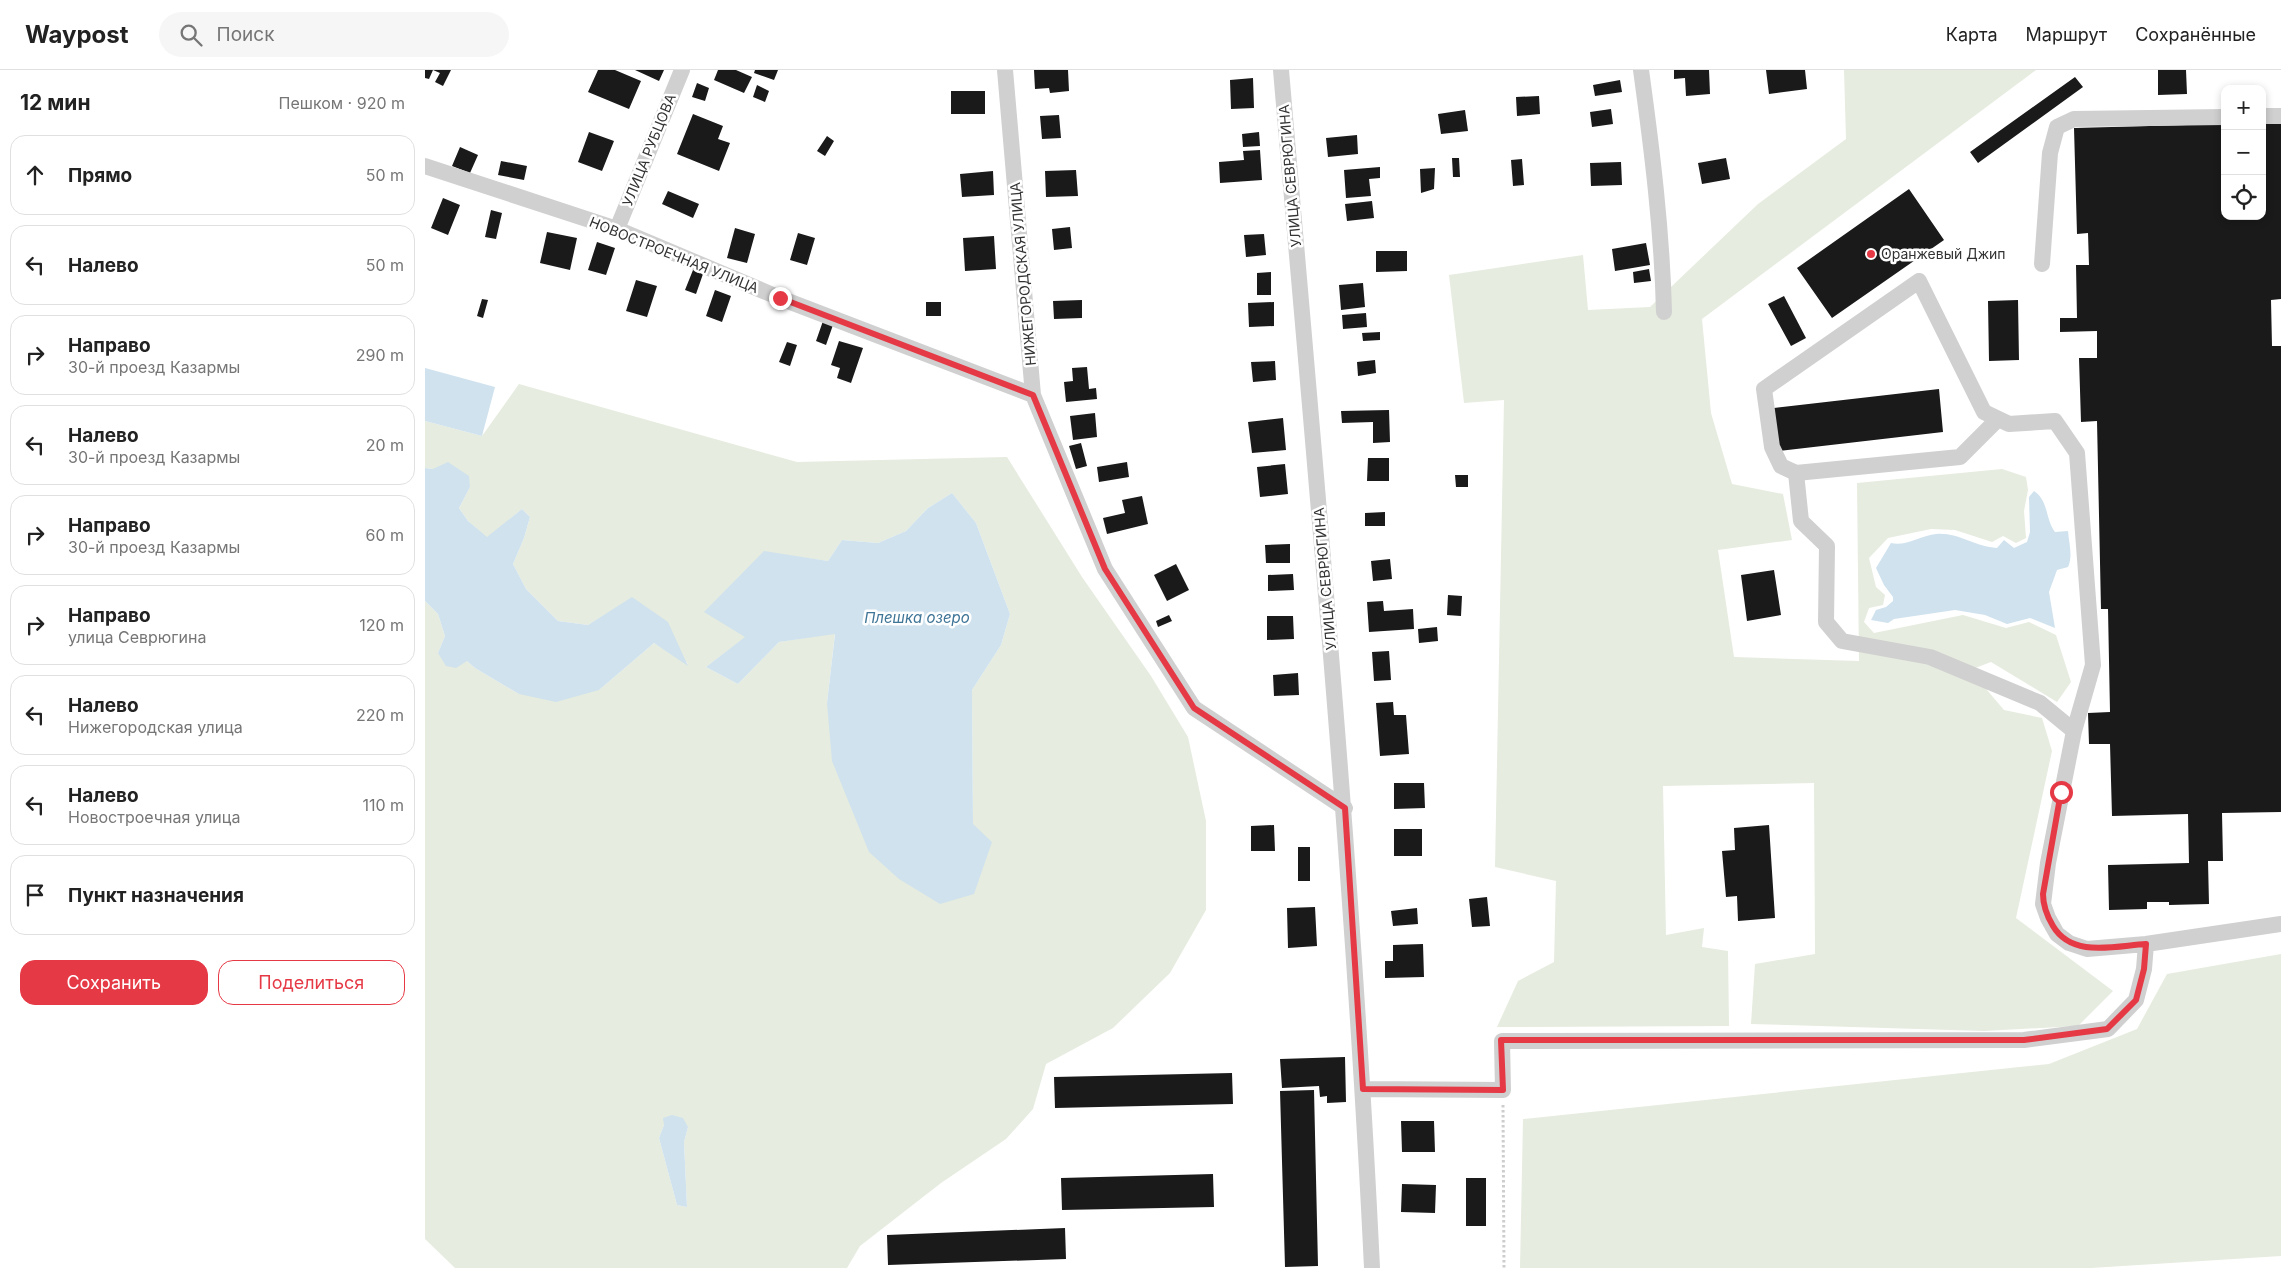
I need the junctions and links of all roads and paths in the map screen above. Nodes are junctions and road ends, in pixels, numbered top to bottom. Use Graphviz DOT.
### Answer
graph roads {
  1 [pos="682,70"];
  2 [pos="1005,70"];
  3 [pos="1281,70"];
  4 [pos="1641,70"];
  5 [pos="2266,116"];
  6 [pos="2281,116"];
  7 [pos="2221,117"];
  8 [pos="425,166"];
  9 [pos="617,229"];
  10 [pos="2042,264"];
  11 [pos="1664,312"];
  12 [pos="1033,395"];
  13 [pos="1998,419"];
  14 [pos="1796,473"];
  15 [pos="2074,731"];
  16 [pos="1345,808"];
  17 [pos="2281,924"];
  18 [pos="2146,944"];
  19 [pos="1363,1089"];
  20 [pos="1503,1090"];
  21 [pos="1372,1268"];
  22 [pos="1504,1268"];
  1 -- 9 [label="street, УЛИЦА РУБЦОВА"];
  2 -- 12 [label="street, НИЖЕГОРОДСКАЯ УЛИЦА"];
  3 -- 16 [label="street, УЛИЦА СЕВРЮГИНА"];
  4 -- 11 [label="street"];
  5 -- 6 [label="street"];
  7 -- 10 [label="street"];
  8 -- 9 [label="street, НОВОСТРОЕЧНАЯ УЛИЦА"];
  9 -- 12 [label="street, НОВОСТРОЕЧНАЯ УЛИЦА"];
  12 -- 16 [label="street, НИЖЕГОРОДСКАЯ УЛИЦА"];
  13 -- 14 [label="street"];
  13 -- 14 [label="street"];
  13 -- 15 [label="street"];
  14 -- 15 [label="street"];
  15 -- 18 [label="street"];
  16 -- 19 [label="street, УЛИЦА СЕВРЮГИНА"];
  17 -- 18 [label="street"];
  18 -- 20 [label="street"];
  19 -- 20 [label="street"];
  19 -- 21 [label="street, УЛИЦА СЕВРЮГИНА"];
  20 -- 22 [label="path"];
}
